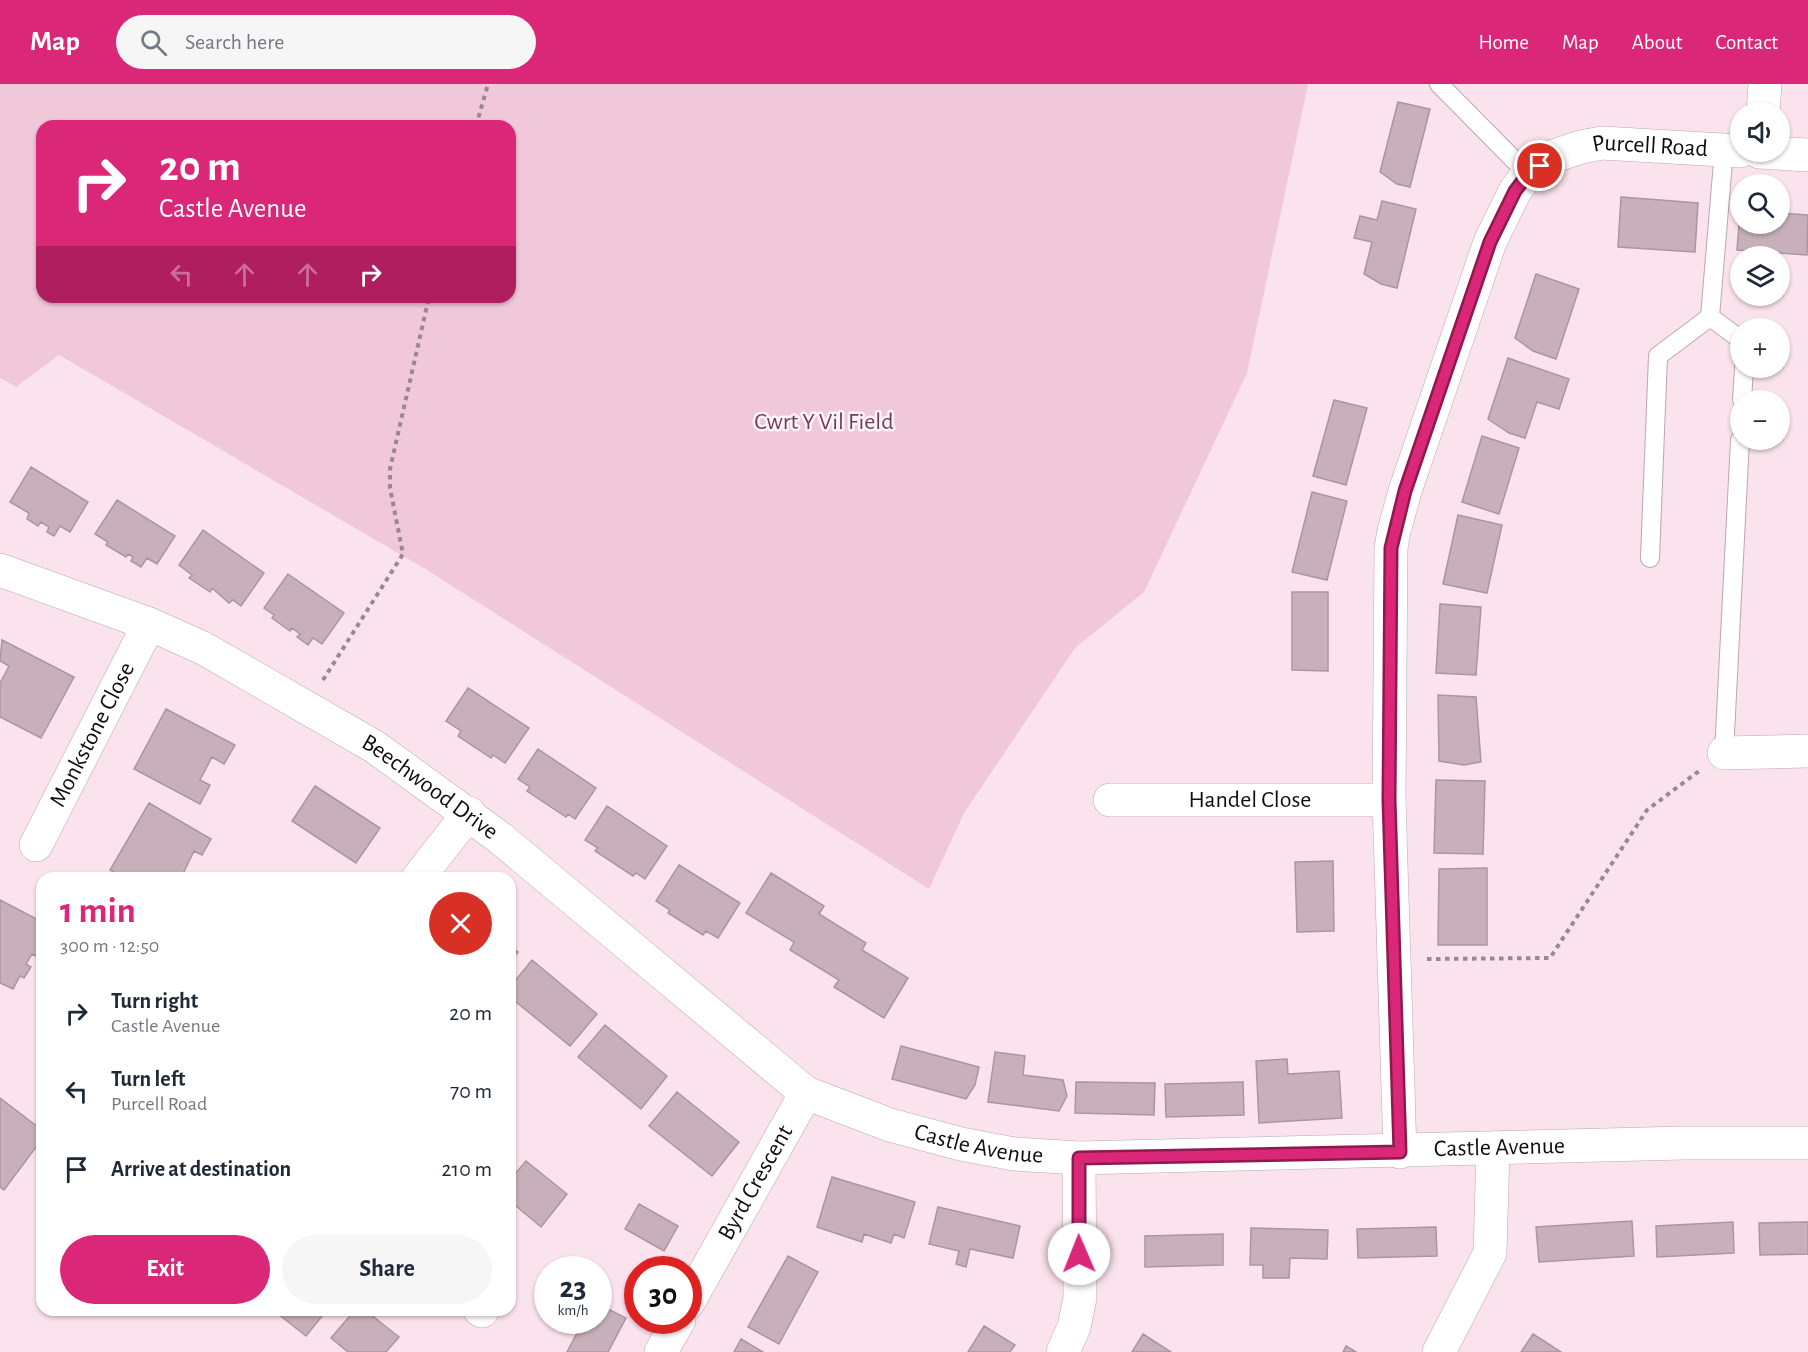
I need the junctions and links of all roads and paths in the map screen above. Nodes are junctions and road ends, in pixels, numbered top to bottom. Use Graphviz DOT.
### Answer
graph roads {
  1 [pos="488,84"];
  2 [pos="1439,84"];
  3 [pos="1765,84"];
  4 [pos="1764,102"];
  5 [pos="478,120"];
  6 [pos="1730,150"];
  7 [pos="1790,153"];
  8 [pos="1808,154"];
  9 [pos="1730,162"];
  10 [pos="1528,174"];
  11 [pos="428,303"];
  12 [pos="1710,317"];
  13 [pos="1730,332"];
  14 [pos="1739,450"];
  15 [pos="1650,558"];
  16 [pos="0,570"];
  17 [pos="149,624"];
  18 [pos="319,687"];
  19 [pos="1808,752"];
  20 [pos="1724,753"];
  21 [pos="1110,800"];
  22 [pos="1389,800"];
  23 [pos="469,813"];
  24 [pos="36,845"];
  25 [pos="423,872"];
  26 [pos="1394,959"];
  27 [pos="806,1093"];
  28 [pos="1808,1143"];
  29 [pos="1493,1149"];
  30 [pos="1400,1152"];
  31 [pos="1079,1158"];
  32 [pos="702,1278"];
  33 [pos="671,1334"];
  34 [pos="661,1352"];
  35 [pos="1063,1352"];
  36 [pos="1438,1352"];
  1 -- 5 [label="path"];
  2 -- 10 [label="lane"];
  3 -- 4 [label="street"];
  6 -- 10 [label="street, Purcell Road"];
  7 -- 8 [label="street"];
  9 -- 12 [label="lane"];
  10 -- 22 [label="street, Purcell Road"];
  11 -- 18 [label="path"];
  12 -- 13 [label="lane"];
  12 -- 15 [label="lane"];
  14 -- 20 [label="lane"];
  16 -- 17 [label="street, Beechwood Drive"];
  17 -- 23 [label="street, Beechwood Drive"];
  17 -- 24 [label="street, Monkstone Close"];
  19 -- 20 [label="street"];
  20 -- 26 [label="path"];
  21 -- 22 [label="street, Handel Close"];
  22 -- 26 [label="street, Purcell Road"];
  23 -- 25 [label="street"];
  23 -- 27 [label="street, Beechwood Drive"];
  26 -- 30 [label="street, Purcell Road"];
  27 -- 31 [label="street, Castle Avenue"];
  27 -- 32 [label="street, Byrd Crescent"];
  28 -- 29 [label="street, Castle Avenue"];
  29 -- 30 [label="street, Castle Avenue"];
  29 -- 36 [label="street"];
  30 -- 31 [label="street, Castle Avenue"];
  31 -- 35 [label="street"];
  33 -- 34 [label="street"];
}
